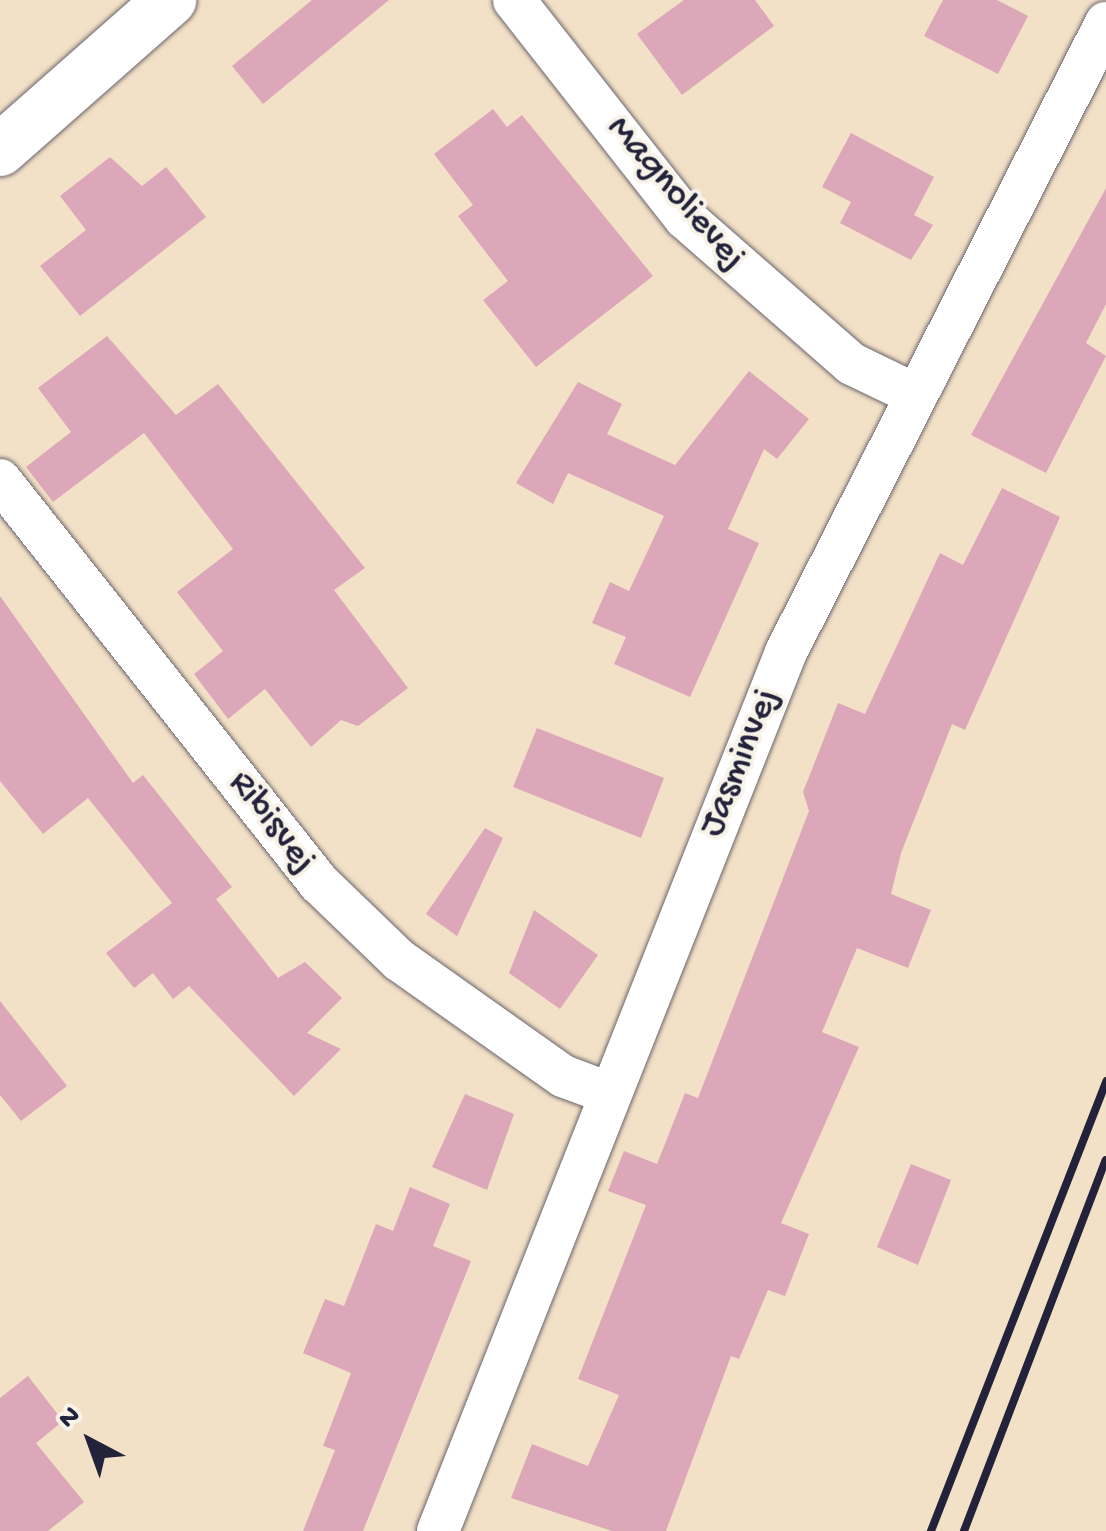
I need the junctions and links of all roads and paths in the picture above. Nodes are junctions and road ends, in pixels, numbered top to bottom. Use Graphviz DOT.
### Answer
graph roads {
  1 [pos="170,0"];
  2 [pos="514,0"];
  3 [pos="1106,23"];
  4 [pos="0,150"];
  5 [pos="912,393"];
  6 [pos="0,480"];
  7 [pos="608,1094"];
  8 [pos="438,1531"];
  1 -- 4 [label="street"];
  2 -- 5 [label="street, Magnolievej"];
  3 -- 5 [label="street, Jasminvej"];
  5 -- 7 [label="street, Jasminvej"];
  6 -- 7 [label="street, Ribisvej"];
  7 -- 8 [label="street, Jasminvej"];
}
